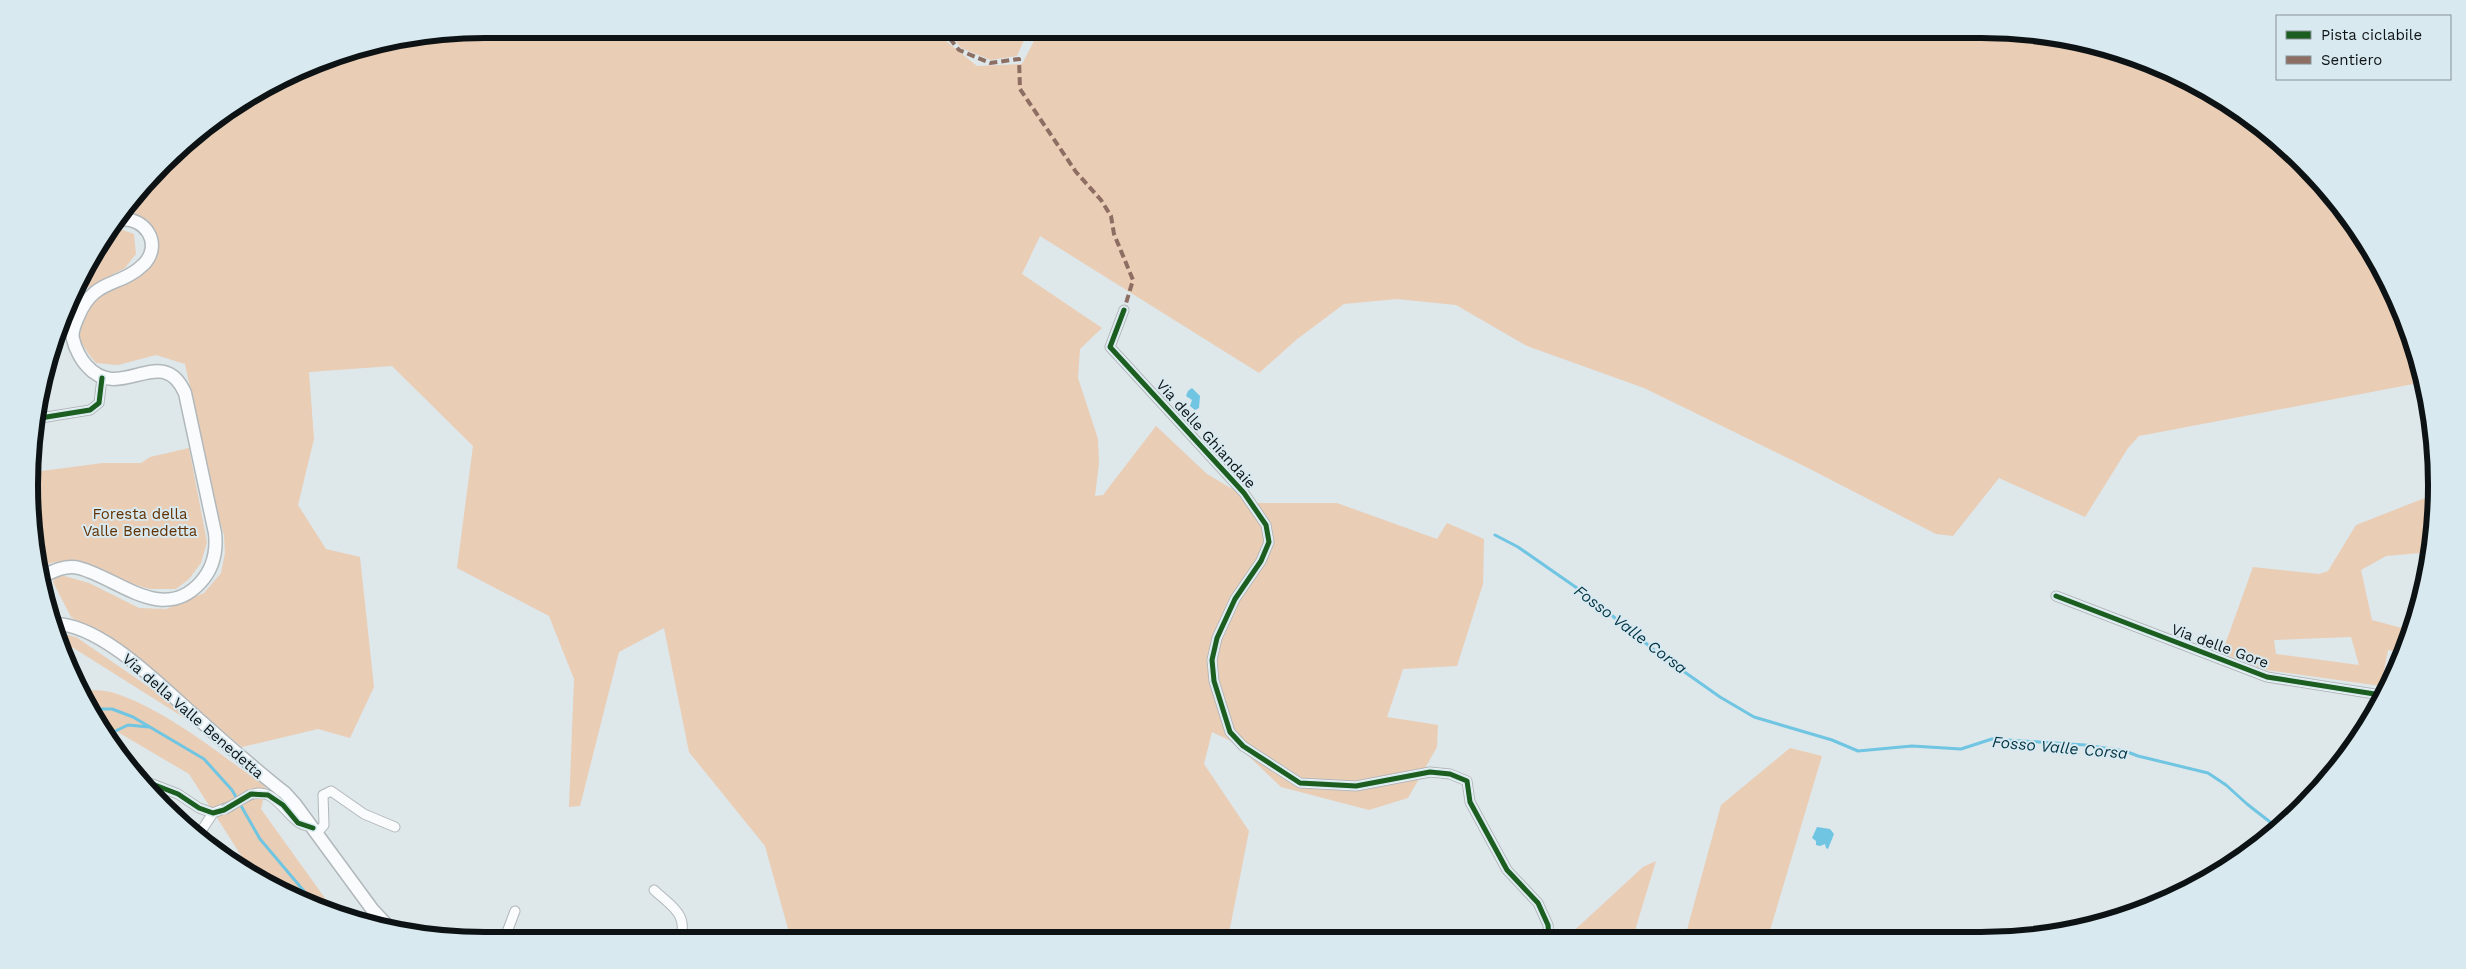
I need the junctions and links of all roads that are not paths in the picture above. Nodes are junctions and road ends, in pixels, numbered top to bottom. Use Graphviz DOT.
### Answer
graph roads {
  1 [pos="124,220"];
  2 [pos="1124,310"];
  3 [pos="102,378"];
  4 [pos="42,418"];
  5 [pos="47,575"];
  6 [pos="2056,596"];
  7 [pos="60,625"];
  8 [pos="2376,694"];
  9 [pos="152,784"];
  10 [pos="214,813"];
  11 [pos="395,827"];
  12 [pos="315,830"];
  13 [pos="202,831"];
  14 [pos="654,890"];
  15 [pos="515,911"];
  16 [pos="381,919"];
  17 [pos="507,932"];
  18 [pos="682,932"];
  19 [pos="1548,932"];
  1 -- 3 [label="main road"];
  2 -- 19 [label="street, Via delle Ghiandaie"];
  3 -- 4 [label="street"];
  3 -- 5 [label="main road"];
  6 -- 8 [label="street, Via delle Gore"];
  7 -- 12 [label="main road, Via della Valle Benedetta"];
  9 -- 10 [label="street"];
  10 -- 12 [label="street, bridge"];
  10 -- 13 [label="street"];
  11 -- 12 [label="street"];
  12 -- 16 [label="main road, Via della Valle Benedetta"];
  14 -- 18 [label="street"];
  15 -- 17 [label="street"];
}
